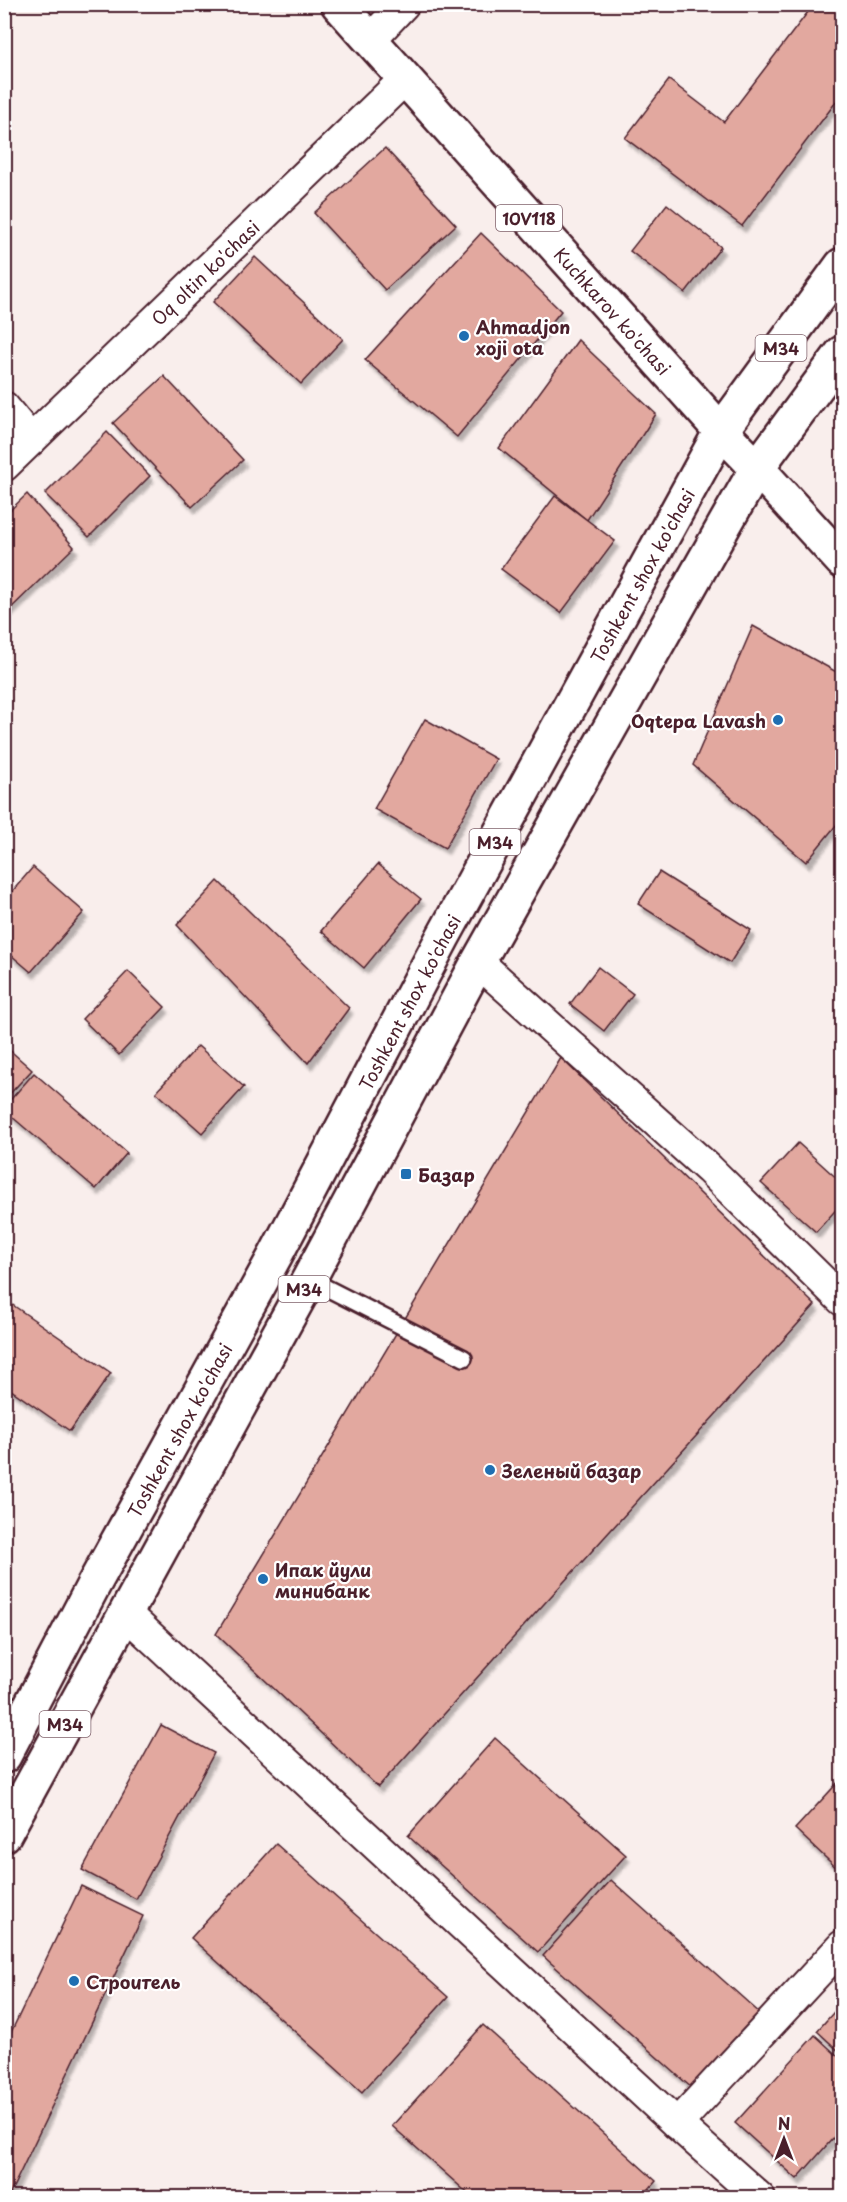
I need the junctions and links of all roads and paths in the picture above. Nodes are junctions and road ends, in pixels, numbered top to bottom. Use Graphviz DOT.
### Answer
graph roads {
  1 [pos="338,4"];
  2 [pos="404,4"];
  3 [pos="370,40"];
  4 [pos="405,79"];
  5 [pos="843,265"];
  6 [pos="843,353"];
  7 [pos="4,407"];
  8 [pos="721,431"];
  9 [pos="31,440"];
  10 [pos="4,466"];
  11 [pos="757,468"];
  12 [pos="843,561"];
  13 [pos="478,962"];
  14 [pos="309,1279"];
  15 [pos="843,1300"];
  16 [pos="464,1358"];
  17 [pos="124,1614"];
  18 [pos="4,1756"];
  19 [pos="4,1835"];
  20 [pos="843,1946"];
  21 [pos="677,2124"];
  22 [pos="760,2198"];
  1 -- 3 [label="main road, Kuchkarov ko'chasi / 10V118"];
  2 -- 3 [label="street"];
  3 -- 4 [label="main road, Kuchkarov ko'chasi / 10V118"];
  4 -- 8 [label="main road, Kuchkarov ko'chasi / 10V118"];
  4 -- 9 [label="street, Oq oltin ko'chasi"];
  5 -- 8 [label="main road, Toshkent shox ko'chasi / M34"];
  6 -- 11 [label="main road, M34"];
  7 -- 9 [label="street"];
  8 -- 11 [label="main road, Kuchkarov ko'chasi"];
  8 -- 18 [label="main road, Toshkent shox ko'chasi / M34"];
  9 -- 10 [label="street, Oq oltin ko'chasi"];
  11 -- 12 [label="main road, Kuchkarov ko'chasi"];
  11 -- 13 [label="main road, M34"];
  13 -- 14 [label="main road, M34"];
  13 -- 15 [label="street"];
  14 -- 16 [label="lane"];
  14 -- 17 [label="main road, M34"];
  17 -- 19 [label="main road, M34"];
  17 -- 21 [label="street"];
  20 -- 21 [label="street"];
  21 -- 22 [label="street"];
}
